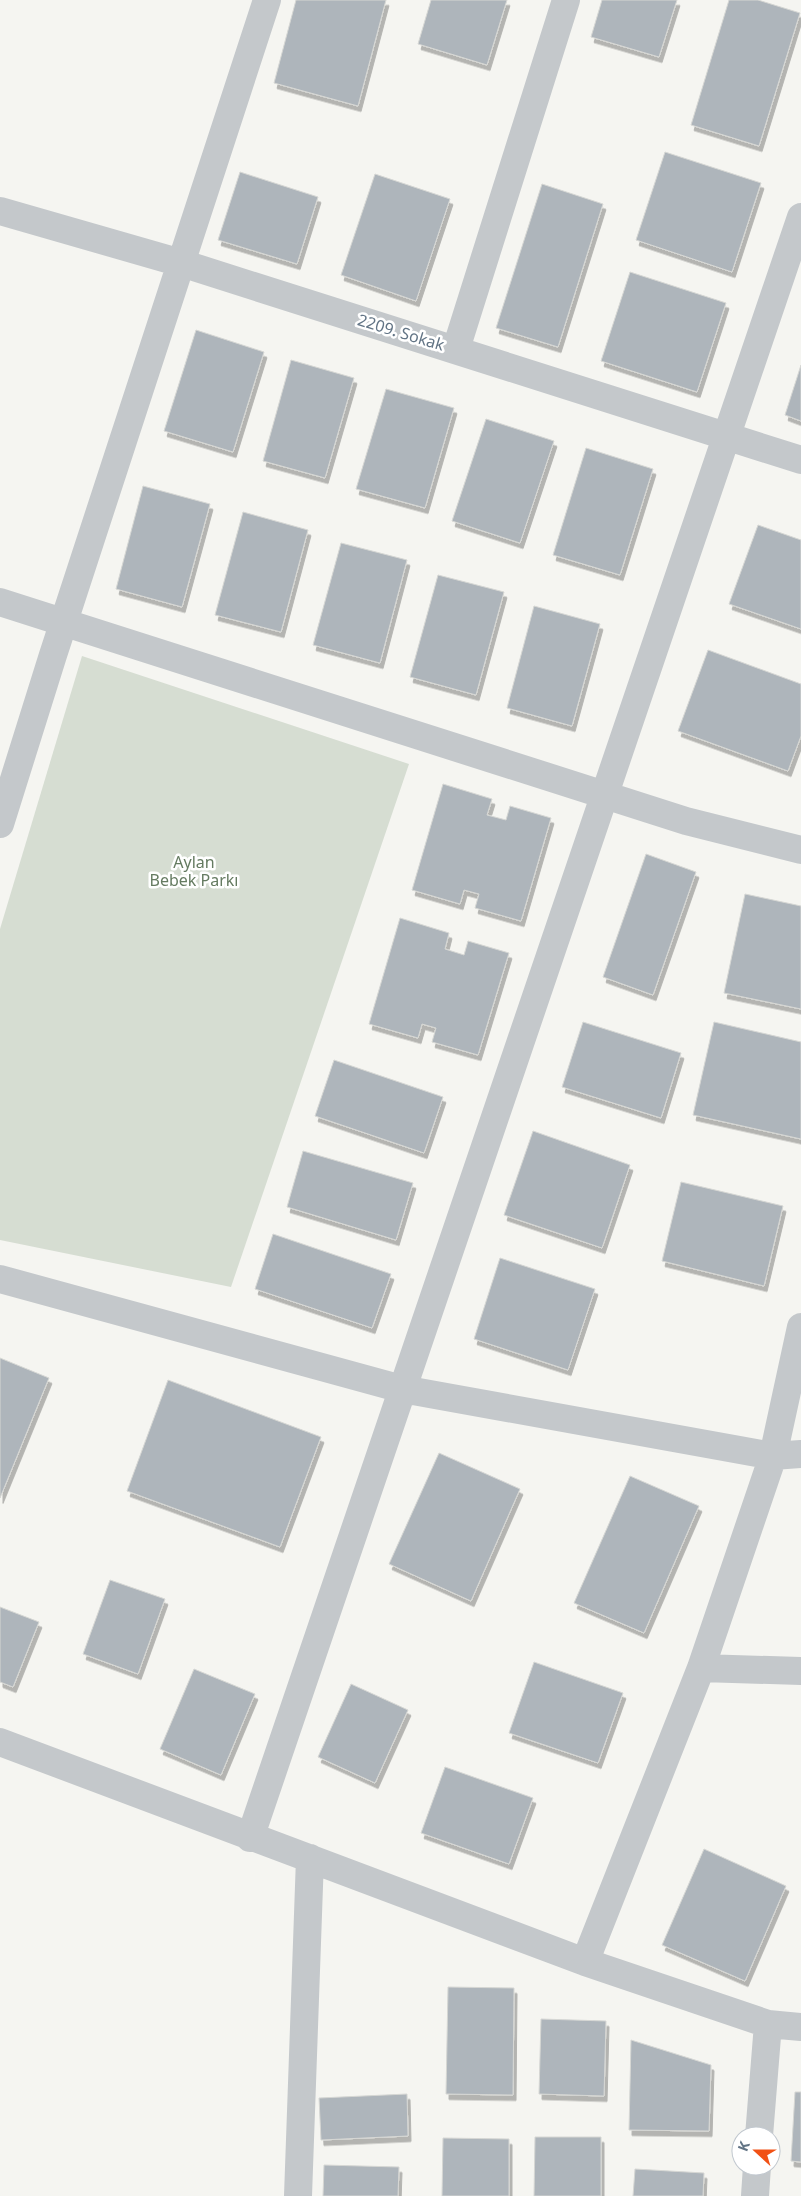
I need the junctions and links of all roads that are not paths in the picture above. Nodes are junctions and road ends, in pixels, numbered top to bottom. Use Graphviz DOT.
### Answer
graph roads {
  1 [pos="267,0"];
  2 [pos="566,0"];
  3 [pos="0,211"];
  4 [pos="801,217"];
  5 [pos="181,263"];
  6 [pos="456,350"];
  7 [pos="727,435"];
  8 [pos="801,460"];
  9 [pos="0,602"];
  10 [pos="64,622"];
  11 [pos="604,795"];
  12 [pos="0,824"];
  13 [pos="801,850"];
  14 [pos="0,1280"];
  15 [pos="801,1328"];
  16 [pos="402,1389"];
  17 [pos="801,1454"];
  18 [pos="773,1456"];
  19 [pos="701,1668"];
  20 [pos="801,1671"];
  21 [pos="0,1742"];
  22 [pos="250,1838"];
  23 [pos="310,1858"];
  24 [pos="585,1962"];
  25 [pos="768,2024"];
  26 [pos="801,2027"];
  27 [pos="760,2126"];
  28 [pos="756,2176"];
  29 [pos="298,2196"];
  30 [pos="755,2196"];
  1 -- 5 [label="street"];
  2 -- 6 [label="street"];
  3 -- 5 [label="street, 2209. Sokak"];
  4 -- 7 [label="street"];
  5 -- 6 [label="street, 2209. Sokak"];
  5 -- 10 [label="street"];
  6 -- 7 [label="street, 2209. Sokak"];
  7 -- 8 [label="street, 2209. Sokak"];
  7 -- 11 [label="street"];
  9 -- 10 [label="street"];
  10 -- 11 [label="street"];
  10 -- 12 [label="street"];
  11 -- 13 [label="street"];
  11 -- 16 [label="street"];
  14 -- 16 [label="street"];
  15 -- 18 [label="street"];
  16 -- 18 [label="street"];
  16 -- 22 [label="street"];
  17 -- 18 [label="street"];
  18 -- 19 [label="street"];
  19 -- 20 [label="street"];
  19 -- 24 [label="street"];
  21 -- 22 [label="street"];
  22 -- 23 [label="street"];
  23 -- 24 [label="street"];
  23 -- 29 [label="street"];
  24 -- 25 [label="street"];
  25 -- 26 [label="street"];
  25 -- 27 [label="street"];
  28 -- 30 [label="street"];
}
